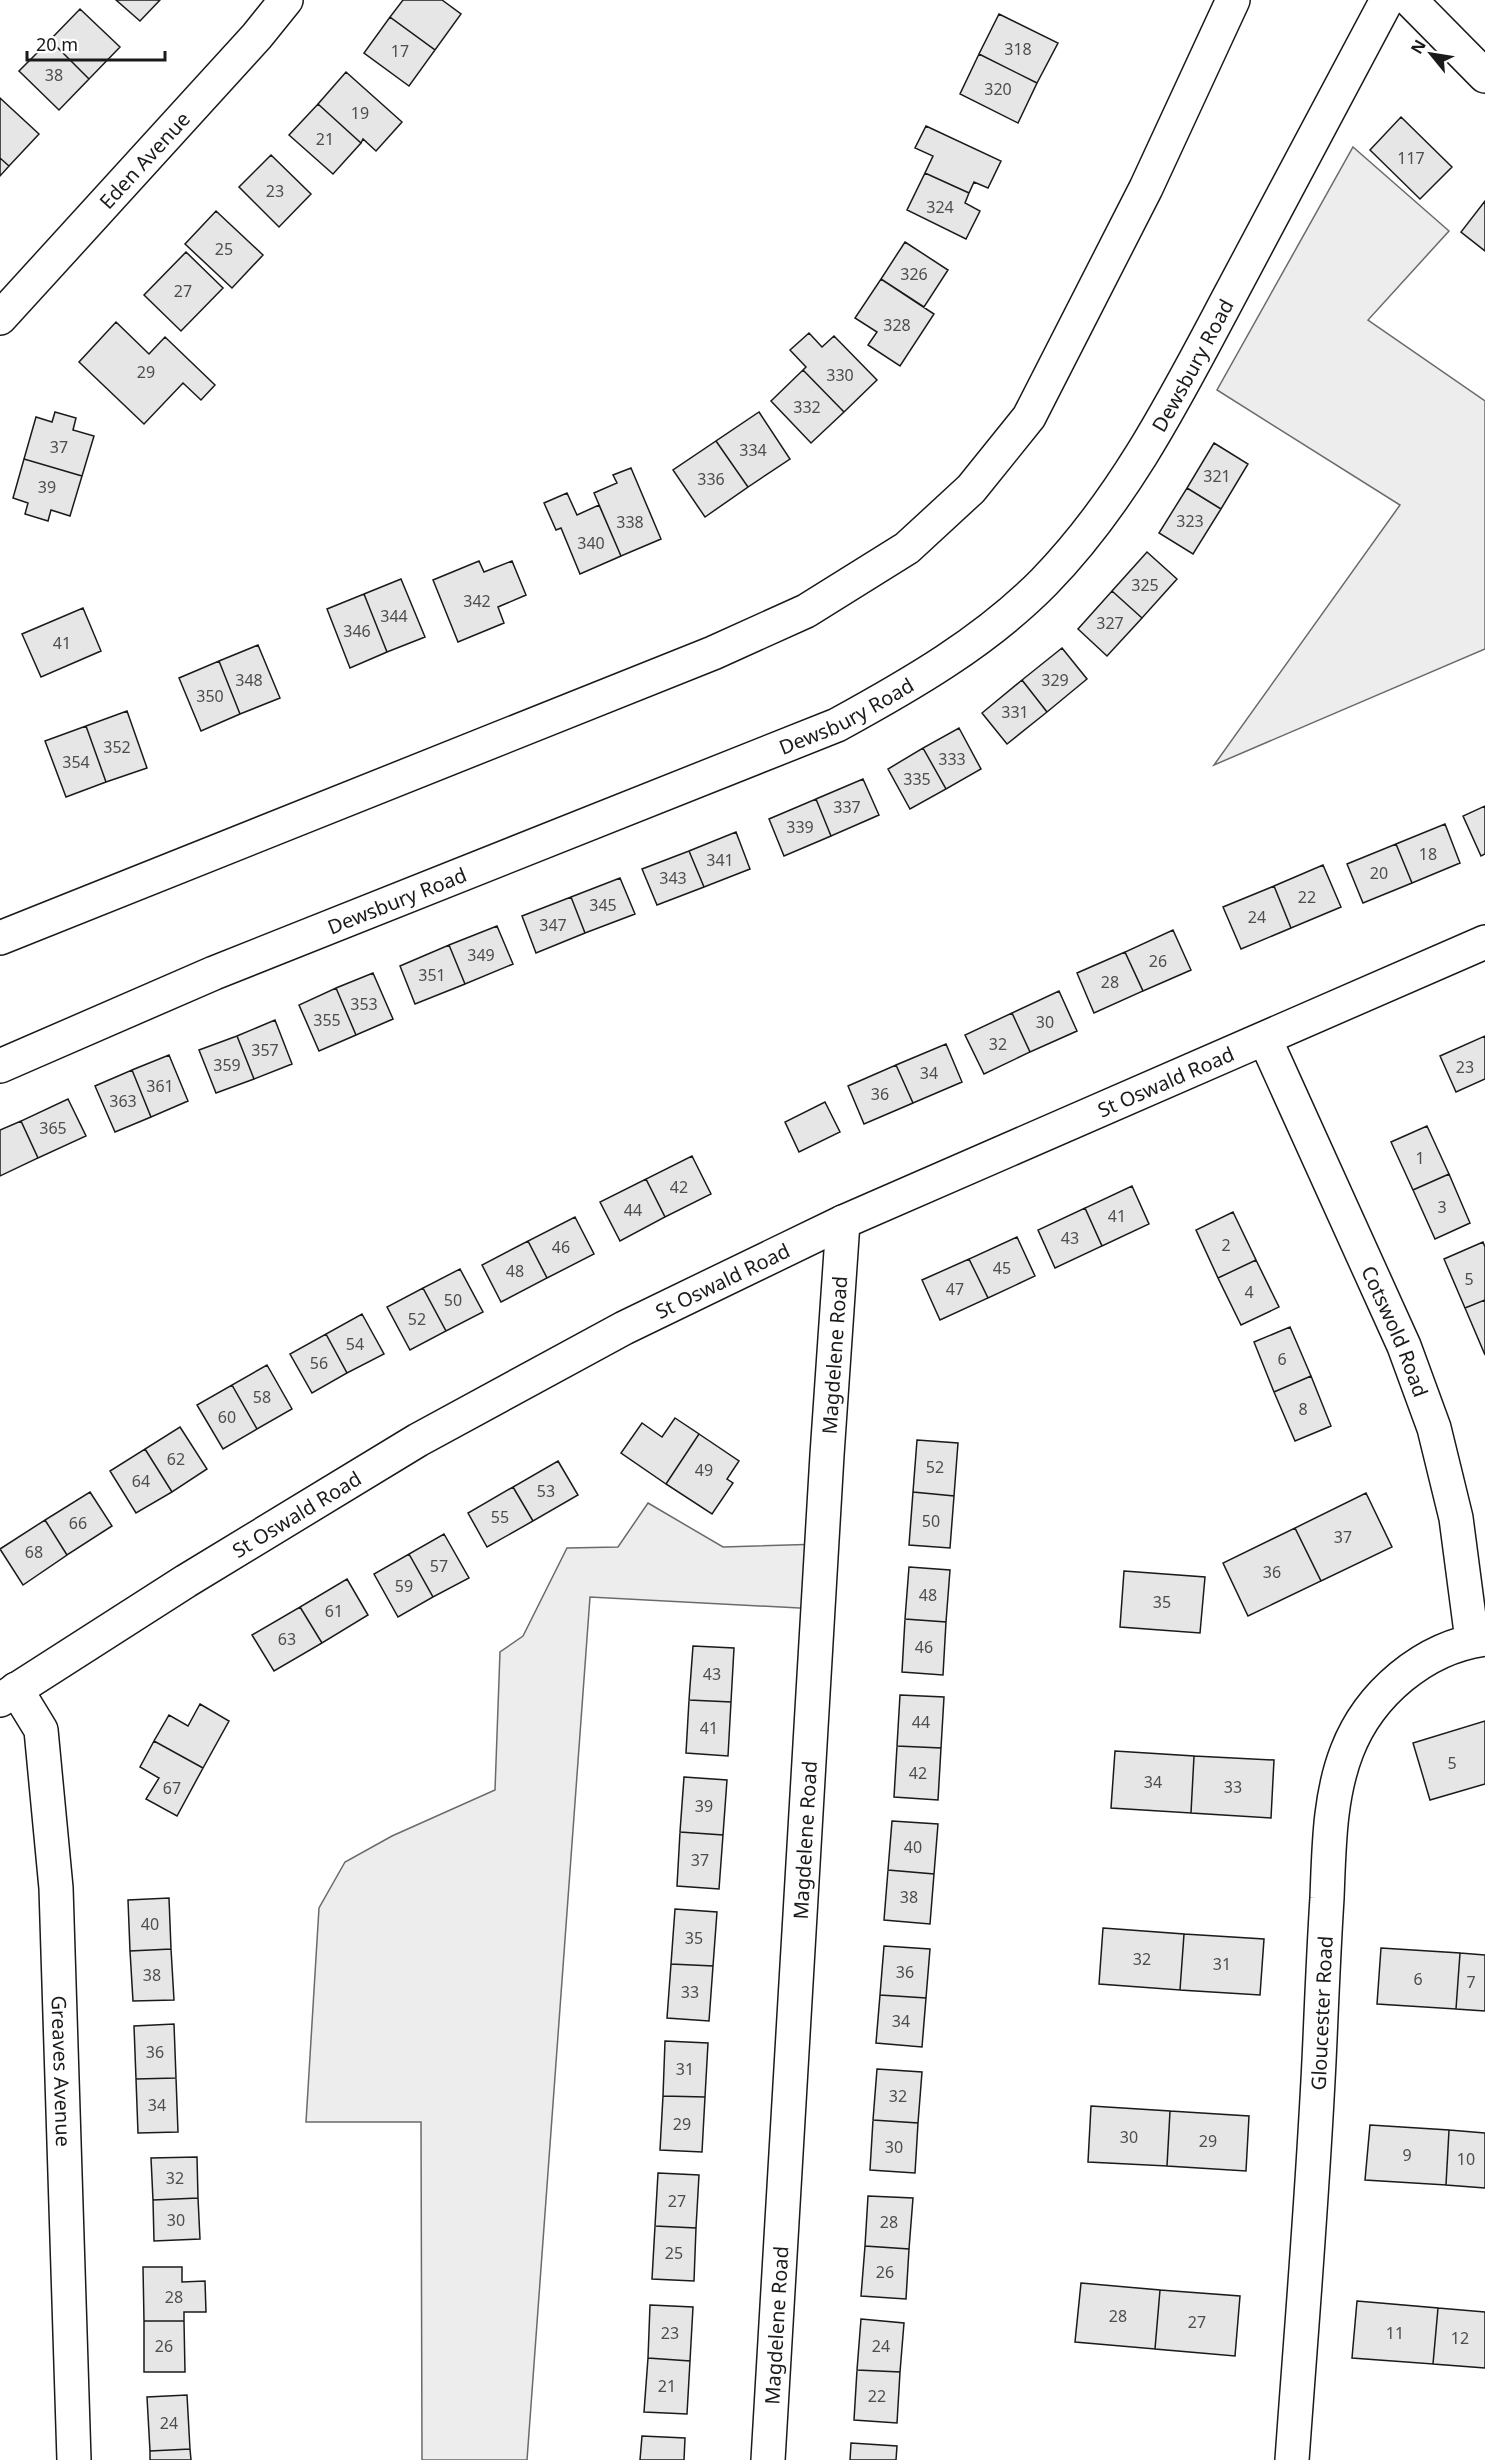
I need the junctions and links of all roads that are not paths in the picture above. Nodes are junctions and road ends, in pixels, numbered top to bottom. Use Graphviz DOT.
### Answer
graph roads {
  1 [pos="286,0"];
  2 [pos="1233,0"];
  3 [pos="1387,0"];
  4 [pos="1410,0"];
  5 [pos="1485,76"];
  6 [pos="0,318"];
  7 [pos="0,938"];
  8 [pos="1485,942"];
  9 [pos="1265,1039"];
  10 [pos="0,1066"];
  11 [pos="843,1222"];
  12 [pos="1479,1640"];
  13 [pos="8,1695"];
  14 [pos="74,2460"];
  15 [pos="768,2460"];
  16 [pos="1292,2460"];
  1 -- 6 [label="main road, Eden Avenue"];
  2 -- 7 [label="main road"];
  3 -- 10 [label="main road, Dewsbury Road"];
  4 -- 5 [label="main road"];
  8 -- 9 [label="main road, St Oswald Road"];
  9 -- 11 [label="main road, St Oswald Road"];
  9 -- 12 [label="main road, Cotswold Road"];
  11 -- 13 [label="main road, St Oswald Road"];
  11 -- 15 [label="main road, Magdelene Road"];
  12 -- 16 [label="main road, Gloucester Road"];
  13 -- 14 [label="main road, Greaves Avenue"];
}
